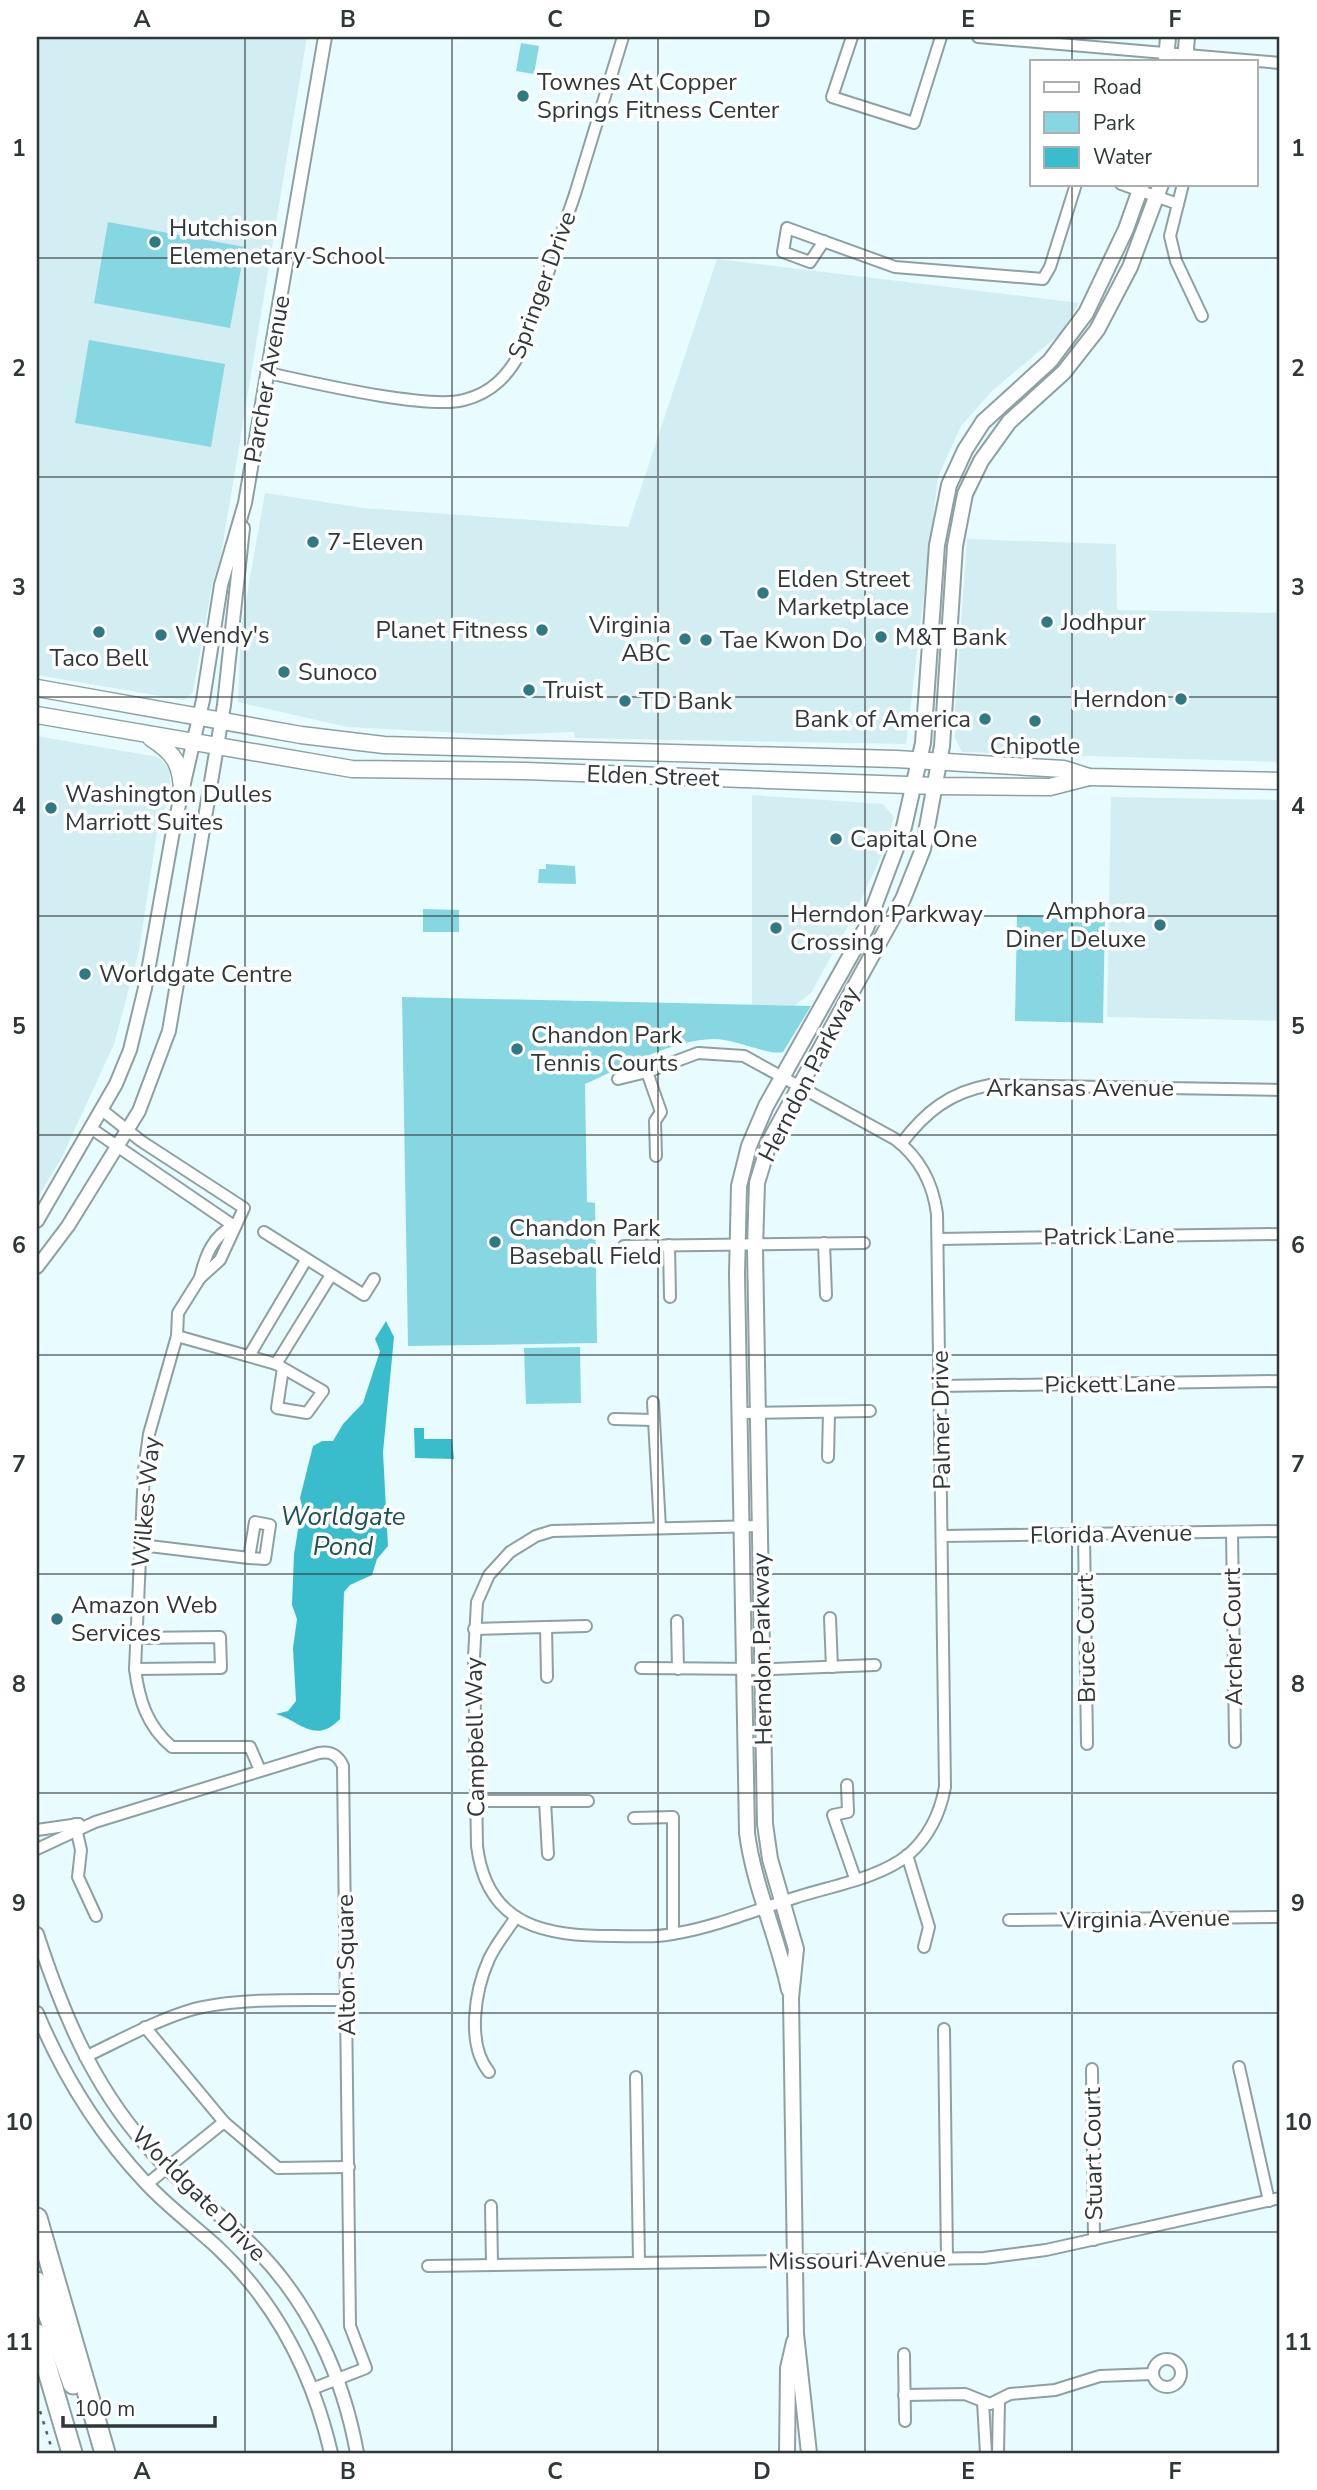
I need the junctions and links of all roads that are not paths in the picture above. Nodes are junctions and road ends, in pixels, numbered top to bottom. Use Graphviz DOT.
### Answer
graph roads {
  1 [pos="325,37"];
  2 [pos="623,37"];
  3 [pos="852,37"];
  4 [pos="941,37"];
  5 [pos="978,37"];
  6 [pos="1187,37"];
  7 [pos="1118,49"];
  8 [pos="1167,50"];
  9 [pos="1185,57"];
  10 [pos="1114,60"];
  11 [pos="1232,60"];
  12 [pos="1258,62"];
  13 [pos="1280,63"];
  14 [pos="1075,186"];
  15 [pos="1182,186"];
  16 [pos="1141,187"];
  17 [pos="1159,190"];
  18 [pos="1178,204"];
  19 [pos="824,241"];
  20 [pos="1202,316"];
  21 [pos="268,373"];
  22 [pos="243,513"];
  23 [pos="37,688"];
  24 [pos="37,715"];
  25 [pos="199,715"];
  26 [pos="221,720"];
  27 [pos="146,735"];
  28 [pos="193,743"];
  29 [pos="217,747"];
  30 [pos="919,761"];
  31 [pos="939,763"];
  32 [pos="1089,777"];
  33 [pos="1280,781"];
  34 [pos="914,785"];
  35 [pos="936,786"];
  36 [pos="182,795"];
  37 [pos="647,1072"];
  38 [pos="784,1076"];
  39 [pos="618,1079"];
  40 [pos="799,1085"];
  41 [pos="1280,1090"];
  42 [pos="102,1110"];
  43 [pos="92,1129"];
  44 [pos="127,1130"];
  45 [pos="901,1143"];
  46 [pos="116,1148"];
  47 [pos="656,1156"];
  48 [pos="37,1222"];
  49 [pos="234,1226"];
  50 [pos="264,1232"];
  51 [pos="1280,1234"];
  52 [pos="938,1239"];
  53 [pos="737,1243"];
  54 [pos="755,1243"];
  55 [pos="824,1243"];
  56 [pos="864,1243"];
  57 [pos="624,1245"];
  58 [pos="669,1245"];
  59 [pos="306,1259"];
  60 [pos="37,1268"];
  61 [pos="331,1275"];
  62 [pos="374,1279"];
  63 [pos="826,1294"];
  64 [pos="670,1297"];
  65 [pos="177,1336"];
  66 [pos="249,1356"];
  67 [pos="280,1366"];
  68 [pos="1280,1381"];
  69 [pos="940,1386"];
  70 [pos="653,1402"];
  71 [pos="870,1411"];
  72 [pos="829,1412"];
  73 [pos="740,1413"];
  74 [pos="758,1413"];
  75 [pos="614,1419"];
  76 [pos="654,1420"];
  77 [pos="828,1457"];
  78 [pos="760,1526"];
  79 [pos="741,1527"];
  80 [pos="660,1528"];
  81 [pos="1280,1531"];
  82 [pos="1231,1532"];
  83 [pos="1084,1534"];
  84 [pos="942,1536"];
  85 [pos="141,1545"];
  86 [pos="249,1558"];
  87 [pos="830,1618"];
  88 [pos="677,1621"];
  89 [pos="586,1626"];
  90 [pos="546,1627"];
  91 [pos="474,1629"];
  92 [pos="136,1637"];
  93 [pos="875,1665"];
  94 [pos="832,1667"];
  95 [pos="640,1668"];
  96 [pos="135,1669"];
  97 [pos="678,1669"];
  98 [pos="745,1669"];
  99 [pos="763,1669"];
  100 [pos="547,1677"];
  101 [pos="1234,1742"];
  102 [pos="1087,1744"];
  103 [pos="260,1770"];
  104 [pos="847,1785"];
  105 [pos="476,1801"];
  106 [pos="545,1801"];
  107 [pos="588,1801"];
  108 [pos="634,1818"];
  109 [pos="76,1827"];
  110 [pos="37,1830"];
  111 [pos="37,1849"];
  112 [pos="548,1854"];
  113 [pos="907,1855"];
  114 [pos="855,1878"];
  115 [pos="783,1901"];
  116 [pos="766,1907"];
  117 [pos="96,1916"];
  118 [pos="516,1917"];
  119 [pos="1280,1917"];
  120 [pos="1009,1920"];
  121 [pos="37,1934"];
  122 [pos="673,1934"];
  123 [pos="924,1947"];
  124 [pos="791,1998"];
  125 [pos="346,2000"];
  126 [pos="37,2012"];
  127 [pos="145,2027"];
  128 [pos="944,2029"];
  129 [pos="85,2057"];
  130 [pos="1239,2067"];
  131 [pos="1092,2069"];
  132 [pos="488,2072"];
  133 [pos="636,2077"];
  134 [pos="224,2122"];
  135 [pos="166,2167"];
  136 [pos="349,2167"];
  137 [pos="147,2184"];
  138 [pos="1280,2198"];
  139 [pos="1269,2201"];
  140 [pos="491,2206"];
  141 [pos="37,2218"];
  142 [pos="1094,2239"];
  143 [pos="947,2259"];
  144 [pos="794,2260"];
  145 [pos="639,2263"];
  146 [pos="492,2264"];
  147 [pos="428,2266"];
  148 [pos="37,2282"];
  149 [pos="37,2334"];
  150 [pos="796,2334"];
  151 [pos="904,2354"];
  152 [pos="1153,2374"];
  153 [pos="337,2379"];
  154 [pos="312,2389"];
  155 [pos="904,2395"];
  156 [pos="999,2401"];
  157 [pos="983,2402"];
  158 [pos="905,2421"];
  159 [pos="72,2453"];
  160 [pos="103,2453"];
  161 [pos="331,2453"];
  162 [pos="357,2453"];
  163 [pos="787,2453"];
  164 [pos="809,2453"];
  165 [pos="986,2453"];
  166 [pos="998,2453"];
  1 -- 21 [label="street, Parcher Avenue"];
  2 -- 21 [label="street, Springer Drive"];
  3 -- 4 [label="street"];
  5 -- 7 [label="street"];
  6 -- 9 [label="main road"];
  7 -- 8 [label="street"];
  7 -- 10 [label="street"];
  8 -- 9 [label="street"];
  9 -- 11 [label="street"];
  12 -- 13 [label="street"];
  14 -- 19 [label="street"];
  15 -- 18 [label="street"];
  16 -- 17 [label="street"];
  16 -- 30 [label="main road, Herndon Parkway"];
  17 -- 18 [label="street"];
  17 -- 31 [label="main road, Herndon Parkway"];
  18 -- 20 [label="street"];
  21 -- 22 [label="street, Parcher Avenue"];
  22 -- 25 [label="street, Parcher Avenue"];
  22 -- 26 [label="street, Parcher Avenue"];
  23 -- 25 [label="main road, Elden Street"];
  24 -- 27 [label="main road, Elden Street"];
  25 -- 26 [label="main road, Elden Street"];
  25 -- 28 [label="street"];
  26 -- 29 [label="street"];
  26 -- 30 [label="main road, Elden Street"];
  27 -- 28 [label="main road, Elden Street"];
  27 -- 36 [label="main road"];
  28 -- 29 [label="main road, Elden Street"];
  28 -- 36 [label="street"];
  29 -- 34 [label="main road, Elden Street"];
  29 -- 44 [label="street"];
  30 -- 31 [label="main road, Elden Street"];
  30 -- 34 [label="main road, Herndon Parkway"];
  31 -- 32 [label="main road, Elden Street"];
  31 -- 35 [label="main road, Herndon Parkway"];
  32 -- 33 [label="main road, Elden Street"];
  32 -- 35 [label="main road, Elden Street"];
  34 -- 35 [label="main road, Elden Street"];
  34 -- 38 [label="main road, Herndon Parkway"];
  35 -- 40 [label="main road, Herndon Parkway"];
  36 -- 42 [label="street"];
  37 -- 38 [label="street, Palmer Drive"];
  37 -- 39 [label="street, Palmer Drive"];
  37 -- 47 [label="street"];
  38 -- 40 [label="street, Palmer Drive"];
  38 -- 53 [label="main road, Herndon Parkway"];
  40 -- 45 [label="street, Palmer Drive"];
  40 -- 54 [label="main road, Herndon Parkway"];
  41 -- 45 [label="street, Arkansas Avenue"];
  42 -- 43 [label="street"];
  42 -- 44 [label="street"];
  43 -- 46 [label="street"];
  43 -- 48 [label="street"];
  44 -- 46 [label="street"];
  44 -- 49 [label="street, Wilkes Way"];
  45 -- 52 [label="street, Palmer Drive"];
  46 -- 49 [label="street"];
  46 -- 60 [label="street"];
  49 -- 65 [label="street, Wilkes Way"];
  50 -- 59 [label="street"];
  51 -- 52 [label="street, Patrick Lane"];
  52 -- 69 [label="street, Palmer Drive"];
  53 -- 54 [label="street"];
  53 -- 58 [label="street"];
  53 -- 73 [label="main road, Herndon Parkway"];
  54 -- 55 [label="street"];
  54 -- 74 [label="main road, Herndon Parkway"];
  55 -- 56 [label="street"];
  55 -- 63 [label="street"];
  57 -- 58 [label="street"];
  58 -- 64 [label="street"];
  59 -- 61 [label="street"];
  59 -- 66 [label="street"];
  61 -- 62 [label="street"];
  61 -- 67 [label="street"];
  65 -- 66 [label="street"];
  65 -- 85 [label="street, Wilkes Way"];
  66 -- 67 [label="street"];
  67 -- 67 [label="street"];
  68 -- 69 [label="street, Pickett Lane"];
  69 -- 84 [label="street, Palmer Drive"];
  70 -- 76 [label="street"];
  71 -- 72 [label="street"];
  72 -- 74 [label="street"];
  72 -- 77 [label="street"];
  73 -- 74 [label="street"];
  73 -- 79 [label="main road, Herndon Parkway"];
  74 -- 78 [label="main road, Herndon Parkway"];
  75 -- 76 [label="street"];
  76 -- 80 [label="street"];
  78 -- 79 [label="street, Campbell Way"];
  78 -- 99 [label="main road, Herndon Parkway"];
  79 -- 80 [label="street, Campbell Way"];
  79 -- 98 [label="main road, Herndon Parkway"];
  80 -- 91 [label="street, Campbell Way"];
  81 -- 82 [label="street, Florida Avenue"];
  82 -- 83 [label="street, Florida Avenue"];
  82 -- 101 [label="street, Archer Court"];
  83 -- 84 [label="street, Florida Avenue"];
  83 -- 102 [label="street, Bruce Court"];
  84 -- 113 [label="street, Palmer Drive"];
  85 -- 86 [label="street"];
  85 -- 92 [label="street, Wilkes Way"];
  87 -- 94 [label="street"];
  88 -- 97 [label="street"];
  89 -- 90 [label="street"];
  90 -- 91 [label="street"];
  90 -- 100 [label="street"];
  91 -- 105 [label="street, Campbell Way"];
  92 -- 96 [label="street, Wilkes Way"];
  92 -- 96 [label="street"];
  93 -- 94 [label="street"];
  94 -- 99 [label="street"];
  95 -- 97 [label="street"];
  96 -- 103 [label="street, Wilkes Way"];
  97 -- 98 [label="street"];
  98 -- 99 [label="street"];
  98 -- 116 [label="main road, Herndon Parkway"];
  99 -- 115 [label="main road, Herndon Parkway"];
  103 -- 109 [label="street, Alton Square"];
  103 -- 125 [label="street, Alton Square"];
  104 -- 114 [label="street"];
  105 -- 106 [label="street"];
  105 -- 118 [label="street, Campbell Way"];
  106 -- 107 [label="street"];
  106 -- 112 [label="street"];
  108 -- 122 [label="street"];
  109 -- 110 [label="street, Alton Square"];
  109 -- 111 [label="street, Alton Square"];
  109 -- 117 [label="street"];
  113 -- 114 [label="street, Palmer Drive"];
  113 -- 123 [label="street"];
  114 -- 115 [label="street, Palmer Drive"];
  115 -- 116 [label="street, Palmer Drive"];
  115 -- 124 [label="main road, Herndon Parkway"];
  116 -- 122 [label="street, Campbell Way"];
  116 -- 124 [label="main road, Herndon Parkway"];
  118 -- 122 [label="street, Campbell Way"];
  118 -- 132 [label="street"];
  119 -- 120 [label="street, Virginia Avenue"];
  121 -- 129 [label="street, Worldgate Drive"];
  124 -- 144 [label="main road, Herndon Parkway"];
  125 -- 127 [label="street"];
  125 -- 136 [label="street, Alton Square"];
  126 -- 137 [label="street, Worldgate Drive"];
  127 -- 129 [label="street"];
  127 -- 134 [label="street"];
  128 -- 143 [label="street"];
  129 -- 135 [label="street, Worldgate Drive"];
  130 -- 139 [label="street"];
  131 -- 142 [label="street, Stuart Court"];
  133 -- 145 [label="street"];
  134 -- 135 [label="street"];
  134 -- 136 [label="street"];
  135 -- 137 [label="street"];
  135 -- 153 [label="street, Worldgate Drive"];
  136 -- 153 [label="street, Alton Square"];
  137 -- 154 [label="street, Worldgate Drive"];
  138 -- 139 [label="street, Missouri Avenue"];
  139 -- 142 [label="street, Missouri Avenue"];
  140 -- 146 [label="street"];
  141 -- 160 [label="highway"];
  142 -- 143 [label="street, Missouri Avenue"];
  143 -- 144 [label="street, Missouri Avenue"];
  144 -- 145 [label="street, Missouri Avenue"];
  144 -- 150 [label="main road, Herndon Parkway"];
  145 -- 146 [label="street, Missouri Avenue"];
  146 -- 147 [label="street, Missouri Avenue"];
  148 -- 160 [label="highway"];
  149 -- 159 [label="highway"];
  150 -- 163 [label="main road, Herndon Parkway"];
  150 -- 164 [label="main road, Herndon Parkway"];
  151 -- 155 [label="street"];
  152 -- 156 [label="street"];
  153 -- 154 [label="street, Alton Square"];
  153 -- 162 [label="street, Worldgate Drive"];
  154 -- 161 [label="street, Worldgate Drive"];
  155 -- 157 [label="street"];
  155 -- 158 [label="street"];
  156 -- 157 [label="street"];
  156 -- 166 [label="street"];
  157 -- 165 [label="street"];
}
